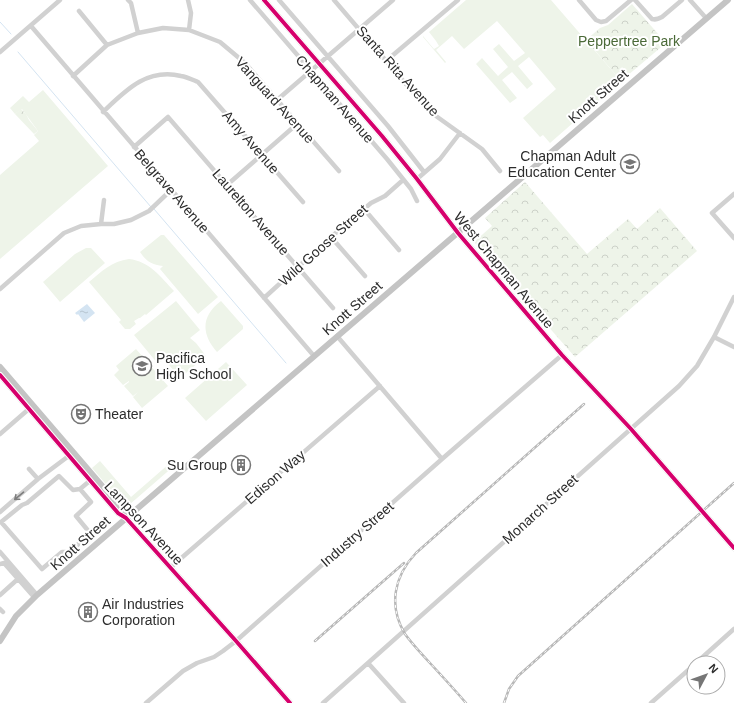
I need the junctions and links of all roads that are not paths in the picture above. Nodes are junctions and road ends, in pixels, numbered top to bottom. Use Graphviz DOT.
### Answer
graph roads {
  1 [pos="60,0"];
  2 [pos="128,0"];
  3 [pos="188,0"];
  4 [pos="250,0"];
  5 [pos="264,0"];
  6 [pos="279,0"];
  7 [pos="334,0"];
  8 [pos="393,0"];
  9 [pos="458,0"];
  10 [pos="579,0"];
  11 [pos="631,0"];
  12 [pos="635,0"];
  13 [pos="682,0"];
  14 [pos="690,0"];
  15 [pos="728,0"];
  16 [pos="79,11"];
  17 [pos="706,18"];
  18 [pos="30,26"];
  19 [pos="359,29"];
  20 [pos="189,30"];
  21 [pos="138,33"];
  22 [pos="107,45"];
  23 [pos="0,52"];
  24 [pos="328,56"];
  25 [pos="386,61"];
  26 [pos="319,64"];
  27 [pos="310,70"];
  28 [pos="73,76"];
  29 [pos="277,100"];
  30 [pos="103,112"];
  31 [pos="297,124"];
  32 [pos="460,133"];
  33 [pos="134,147"];
  34 [pos="261,155"];
  35 [pos="500,170"];
  36 [pos="339,171"];
  37 [pos="424,172"];
  38 [pos="417,179"];
  39 [pos="403,180"];
  40 [pos="227,185"];
  41 [pos="171,190"];
  42 [pos="734,194"];
  43 [pos="104,200"];
  44 [pos="303,202"];
  45 [pos="417,202"];
  46 [pos="364,208"];
  47 [pos="101,224"];
  48 [pos="458,233"];
  49 [pos="332,237"];
  50 [pos="734,238"];
  51 [pos="399,250"];
  52 [pos="298,267"];
  53 [pos="366,276"];
  54 [pos="0,289"];
  55 [pos="734,297"];
  56 [pos="264,298"];
  57 [pos="333,308"];
  58 [pos="337,336"];
  59 [pos="714,337"];
  60 [pos="734,347"];
  61 [pos="562,355"];
  62 [pos="314,356"];
  63 [pos="0,367"];
  64 [pos="0,375"];
  65 [pos="380,386"];
  66 [pos="31,407"];
  67 [pos="630,429"];
  68 [pos="0,434"];
  69 [pos="71,454"];
  70 [pos="442,459"];
  71 [pos="29,469"];
  72 [pos="38,479"];
  73 [pos="92,479"];
  74 [pos="80,490"];
  75 [pos="0,512"];
  76 [pos="126,518"];
  77 [pos="734,548"];
  78 [pos="0,552"];
  79 [pos="3,562"];
  80 [pos="170,567"];
  81 [pos="19,578"];
  82 [pos="0,595"];
  83 [pos="35,596"];
  84 [pos="734,630"];
  85 [pos="0,641"];
  86 [pos="236,641"];
  87 [pos="705,655"];
  88 [pos="368,662"];
  89 [pos="686,672"];
  90 [pos="146,703"];
  91 [pos="290,703"];
  92 [pos="323,703"];
  93 [pos="404,703"];
  94 [pos="651,703"];
  1 -- 18 [label="street"];
  2 -- 21 [label="street"];
  3 -- 20 [label="street"];
  4 -- 27 [label="street, Chapman Avenue"];
  5 -- 26 [label="main road, West Chapman Avenue"];
  6 -- 24 [label="street, Chapman Avenue"];
  7 -- 19 [label="street, Santa Rita Avenue"];
  8 -- 19 [label="street"];
  9 -- 25 [label="street"];
  10 -- 11 [label="street"];
  12 -- 13 [label="street"];
  14 -- 17 [label="street"];
  15 -- 17 [label="main road, Knott Street"];
  16 -- 22 [label="street"];
  17 -- 48 [label="main road, Knott Street"];
  18 -- 23 [label="street"];
  18 -- 28 [label="street, Belgrave Avenue"];
  19 -- 24 [label="street"];
  19 -- 25 [label="street, Santa Rita Avenue"];
  20 -- 21 [label="street, Vanguard Avenue"];
  20 -- 29 [label="street, Vanguard Avenue"];
  21 -- 22 [label="street, Vanguard Avenue"];
  22 -- 28 [label="street"];
  24 -- 26 [label="street"];
  24 -- 37 [label="street, Chapman Avenue"];
  25 -- 32 [label="street, Santa Rita Avenue"];
  26 -- 27 [label="street"];
  26 -- 38 [label="main road, West Chapman Avenue"];
  27 -- 29 [label="street"];
  27 -- 39 [label="street, Chapman Avenue"];
  28 -- 30 [label="street, Belgrave Avenue"];
  29 -- 31 [label="street, Vanguard Avenue"];
  30 -- 33 [label="street, Belgrave Avenue"];
  30 -- 34 [label="street, Amy Avenue"];
  31 -- 34 [label="street"];
  31 -- 36 [label="street, Vanguard Avenue"];
  32 -- 35 [label="street, Santa Rita Avenue"];
  32 -- 37 [label="street"];
  33 -- 40 [label="street, Laurelton Avenue"];
  33 -- 41 [label="street, Belgrave Avenue"];
  34 -- 40 [label="street"];
  34 -- 44 [label="street, Amy Avenue"];
  37 -- 38 [label="street"];
  38 -- 48 [label="main road, West Chapman Avenue"];
  39 -- 45 [label="street, Chapman Avenue"];
  39 -- 46 [label="street, Wild Goose Street"];
  40 -- 52 [label="street, Laurelton Avenue"];
  41 -- 47 [label="street"];
  41 -- 56 [label="street, Belgrave Avenue"];
  42 -- 50 [label="street"];
  43 -- 47 [label="street"];
  46 -- 49 [label="street, Wild Goose Street"];
  46 -- 51 [label="street"];
  47 -- 54 [label="street"];
  48 -- 58 [label="main road, Knott Street"];
  48 -- 61 [label="main road, West Chapman Avenue"];
  49 -- 52 [label="street, Wild Goose Street"];
  49 -- 53 [label="street"];
  52 -- 56 [label="street, Wild Goose Street"];
  52 -- 57 [label="street, Laurelton Avenue"];
  55 -- 59 [label="street, Monarch Street"];
  56 -- 62 [label="street, Belgrave Avenue"];
  58 -- 62 [label="main road, Knott Street"];
  58 -- 65 [label="street"];
  59 -- 60 [label="street"];
  59 -- 67 [label="street, Monarch Street"];
  61 -- 67 [label="main road, West Chapman Avenue"];
  61 -- 70 [label="street, Industry Street"];
  62 -- 76 [label="main road, Knott Street"];
  63 -- 66 [label="main road, Lampson Avenue"];
  64 -- 66 [label="main road, Lampson Avenue"];
  65 -- 70 [label="street"];
  65 -- 80 [label="street, Edison Way"];
  66 -- 68 [label="street"];
  66 -- 69 [label="main road, Lampson Avenue"];
  67 -- 77 [label="main road, West Chapman Avenue"];
  67 -- 88 [label="street, Monarch Street"];
  69 -- 72 [label="street"];
  69 -- 73 [label="main road, Lampson Avenue"];
  70 -- 86 [label="street, Industry Street"];
  71 -- 72 [label="street"];
  72 -- 75 [label="street, one-way"];
  73 -- 74 [label="street"];
  73 -- 76 [label="main road, Lampson Avenue"];
  74 -- 74 [label="street"];
  76 -- 80 [label="main road, Lampson Avenue"];
  76 -- 83 [label="main road, Knott Street"];
  78 -- 79 [label="street"];
  79 -- 81 [label="street"];
  80 -- 86 [label="main road, Lampson Avenue"];
  81 -- 82 [label="street"];
  81 -- 83 [label="street"];
  83 -- 85 [label="main road, Knott Street"];
  84 -- 87 [label="street"];
  86 -- 90 [label="street, Industry Street"];
  86 -- 91 [label="main road, Lampson Avenue"];
  88 -- 92 [label="street, Monarch Street"];
  88 -- 93 [label="street"];
  89 -- 94 [label="street"];
}
